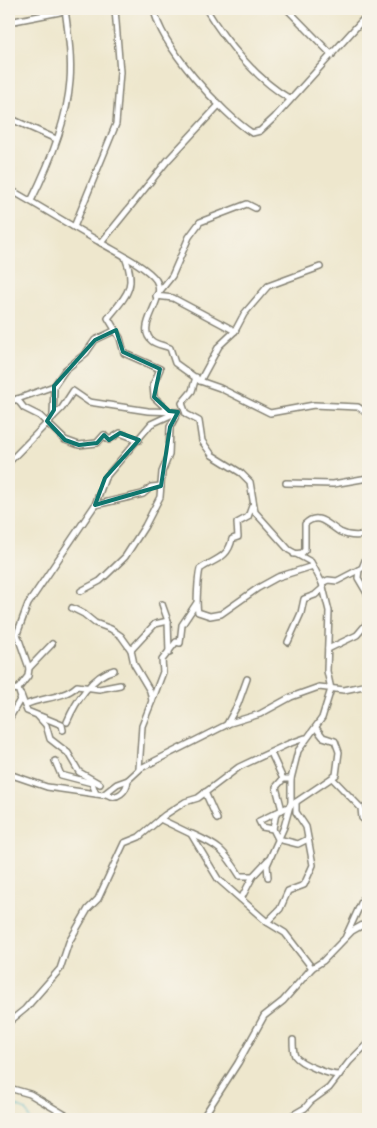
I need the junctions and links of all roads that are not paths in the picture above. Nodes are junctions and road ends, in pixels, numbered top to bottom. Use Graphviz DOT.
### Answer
graph roads {
  1 [pos="115,9"];
  2 [pos="154,9"];
  3 [pos="206,9"];
  4 [pos="287,9"];
  5 [pos="65,10"];
  6 [pos="368,14"];
  7 [pos="9,22"];
  8 [pos="332,55"];
  9 [pos="290,99"];
  10 [pos="219,105"];
  11 [pos="9,118"];
  12 [pos="56,139"];
  13 [pos="9,189"];
  14 [pos="30,201"];
  15 [pos="255,208"];
  16 [pos="74,227"];
  17 [pos="101,243"];
  18 [pos="125,257"];
  19 [pos="320,267"];
  20 [pos="156,296"];
  21 [pos="116,330"];
  22 [pos="235,331"];
  23 [pos="198,379"];
  24 [pos="54,386"];
  25 [pos="18,399"];
  26 [pos="9,402"];
  27 [pos="169,411"];
  28 [pos="178,412"];
  29 [pos="368,414"];
  30 [pos="53,417"];
  31 [pos="47,422"];
  32 [pos="139,440"];
  33 [pos="9,462"];
  34 [pos="368,478"];
  35 [pos="286,483"];
  36 [pos="161,486"];
  37 [pos="95,505"];
  38 [pos="252,505"];
  39 [pos="368,534"];
  40 [pos="368,553"];
  41 [pos="294,554"];
  42 [pos="313,566"];
  43 [pos="359,570"];
  44 [pos="322,586"];
  45 [pos="81,591"];
  46 [pos="368,595"];
  47 [pos="162,604"];
  48 [pos="196,604"];
  49 [pos="72,608"];
  50 [pos="168,621"];
  51 [pos="368,622"];
  52 [pos="288,642"];
  53 [pos="52,644"];
  54 [pos="328,649"];
  55 [pos="131,650"];
  56 [pos="169,653"];
  57 [pos="29,668"];
  58 [pos="114,670"];
  59 [pos="247,679"];
  60 [pos="368,685"];
  61 [pos="120,686"];
  62 [pos="89,688"];
  63 [pos="331,689"];
  64 [pos="9,690"];
  65 [pos="20,692"];
  66 [pos="152,701"];
  67 [pos="25,705"];
  68 [pos="37,715"];
  69 [pos="9,719"];
  70 [pos="67,722"];
  71 [pos="226,725"];
  72 [pos="316,728"];
  73 [pos="63,730"];
  74 [pos="306,738"];
  75 [pos="270,753"];
  76 [pos="55,761"];
  77 [pos="139,769"];
  78 [pos="9,774"];
  79 [pos="332,778"];
  80 [pos="283,779"];
  81 [pos="291,779"];
  82 [pos="128,780"];
  83 [pos="100,784"];
  84 [pos="205,792"];
  85 [pos="96,794"];
  86 [pos="106,794"];
  87 [pos="296,802"];
  88 [pos="290,806"];
  89 [pos="279,811"];
  90 [pos="160,819"];
  91 [pos="217,819"];
  92 [pos="368,823"];
  93 [pos="273,829"];
  94 [pos="191,834"];
  95 [pos="278,839"];
  96 [pos="308,839"];
  97 [pos="270,858"];
  98 [pos="254,876"];
  99 [pos="268,877"];
  100 [pos="368,888"];
  101 [pos="241,898"];
  102 [pos="267,922"];
  103 [pos="368,922"];
  104 [pos="345,938"];
  105 [pos="312,968"];
  106 [pos="9,1022"];
  107 [pos="293,1040"];
  108 [pos="368,1043"];
  109 [pos="339,1075"];
  110 [pos="9,1088"];
  111 [pos="77,1119"];
  112 [pos="202,1119"];
  113 [pos="286,1119"];
  1 -- 16 [label="street"];
  2 -- 10 [label="street"];
  3 -- 9 [label="street"];
  4 -- 8 [label="street"];
  5 -- 7 [label="street"];
  5 -- 12 [label="street"];
  6 -- 8 [label="street"];
  8 -- 9 [label="street"];
  9 -- 10 [label="street"];
  10 -- 17 [label="street"];
  11 -- 12 [label="street"];
  12 -- 14 [label="street"];
  13 -- 14 [label="street"];
  14 -- 16 [label="street"];
  15 -- 20 [label="street"];
  16 -- 17 [label="street"];
  17 -- 18 [label="street"];
  18 -- 20 [label="street"];
  18 -- 21 [label="street"];
  19 -- 22 [label="street"];
  20 -- 22 [label="street"];
  20 -- 23 [label="street"];
  21 -- 24 [label="street"];
  21 -- 27 [label="street"];
  22 -- 23 [label="street"];
  23 -- 29 [label="street"];
  23 -- 38 [label="street"];
  24 -- 25 [label="street"];
  24 -- 30 [label="street"];
  25 -- 26 [label="street"];
  25 -- 31 [label="street"];
  27 -- 28 [label="street"];
  27 -- 30 [label="street"];
  28 -- 32 [label="street"];
  28 -- 36 [label="street"];
  30 -- 31 [label="street"];
  31 -- 32 [label="street"];
  31 -- 33 [label="street"];
  32 -- 37 [label="street"];
  34 -- 35 [label="street"];
  36 -- 37 [label="street"];
  36 -- 45 [label="street"];
  37 -- 57 [label="street"];
  38 -- 41 [label="street"];
  38 -- 48 [label="street"];
  39 -- 41 [label="street"];
  40 -- 43 [label="street"];
  41 -- 42 [label="street"];
  42 -- 44 [label="street"];
  42 -- 48 [label="street"];
  43 -- 44 [label="street"];
  43 -- 46 [label="street"];
  44 -- 52 [label="street"];
  44 -- 54 [label="street"];
  47 -- 50 [label="street"];
  48 -- 56 [label="street"];
  49 -- 55 [label="street"];
  50 -- 55 [label="street"];
  50 -- 56 [label="street"];
  51 -- 54 [label="street"];
  53 -- 57 [label="street"];
  54 -- 63 [label="street"];
  55 -- 66 [label="street"];
  56 -- 66 [label="street"];
  57 -- 65 [label="street"];
  58 -- 62 [label="street"];
  59 -- 71 [label="street"];
  60 -- 63 [label="street"];
  61 -- 62 [label="street"];
  62 -- 67 [label="street"];
  62 -- 70 [label="street"];
  63 -- 71 [label="street"];
  63 -- 72 [label="street"];
  64 -- 65 [label="street"];
  65 -- 67 [label="street"];
  65 -- 69 [label="street"];
  66 -- 77 [label="street"];
  67 -- 68 [label="street"];
  68 -- 73 [label="street"];
  68 -- 83 [label="street"];
  71 -- 77 [label="street"];
  72 -- 74 [label="street"];
  72 -- 79 [label="street"];
  74 -- 75 [label="street"];
  74 -- 81 [label="street"];
  75 -- 80 [label="street"];
  75 -- 84 [label="street"];
  76 -- 85 [label="street"];
  77 -- 82 [label="street"];
  78 -- 85 [label="street"];
  79 -- 87 [label="street"];
  79 -- 92 [label="street"];
  80 -- 81 [label="street"];
  80 -- 89 [label="street"];
  81 -- 88 [label="street"];
  82 -- 86 [label="street"];
  82 -- 86 [label="street"];
  84 -- 90 [label="street"];
  84 -- 91 [label="street"];
  85 -- 86 [label="street"];
  87 -- 88 [label="street"];
  87 -- 96 [label="street"];
  88 -- 89 [label="street"];
  88 -- 95 [label="street"];
  89 -- 93 [label="street"];
  89 -- 93 [label="street"];
  90 -- 94 [label="street"];
  90 -- 106 [label="street"];
  93 -- 95 [label="street"];
  94 -- 98 [label="street"];
  94 -- 101 [label="street"];
  95 -- 96 [label="street"];
  95 -- 97 [label="street"];
  96 -- 102 [label="street"];
  97 -- 98 [label="street"];
  97 -- 99 [label="street"];
  98 -- 101 [label="street"];
  100 -- 104 [label="street"];
  101 -- 102 [label="street"];
  102 -- 105 [label="street"];
  103 -- 104 [label="street"];
  104 -- 105 [label="street"];
  105 -- 112 [label="street"];
  107 -- 109 [label="street"];
  108 -- 109 [label="street"];
  109 -- 113 [label="street"];
  110 -- 111 [label="street"];
}
